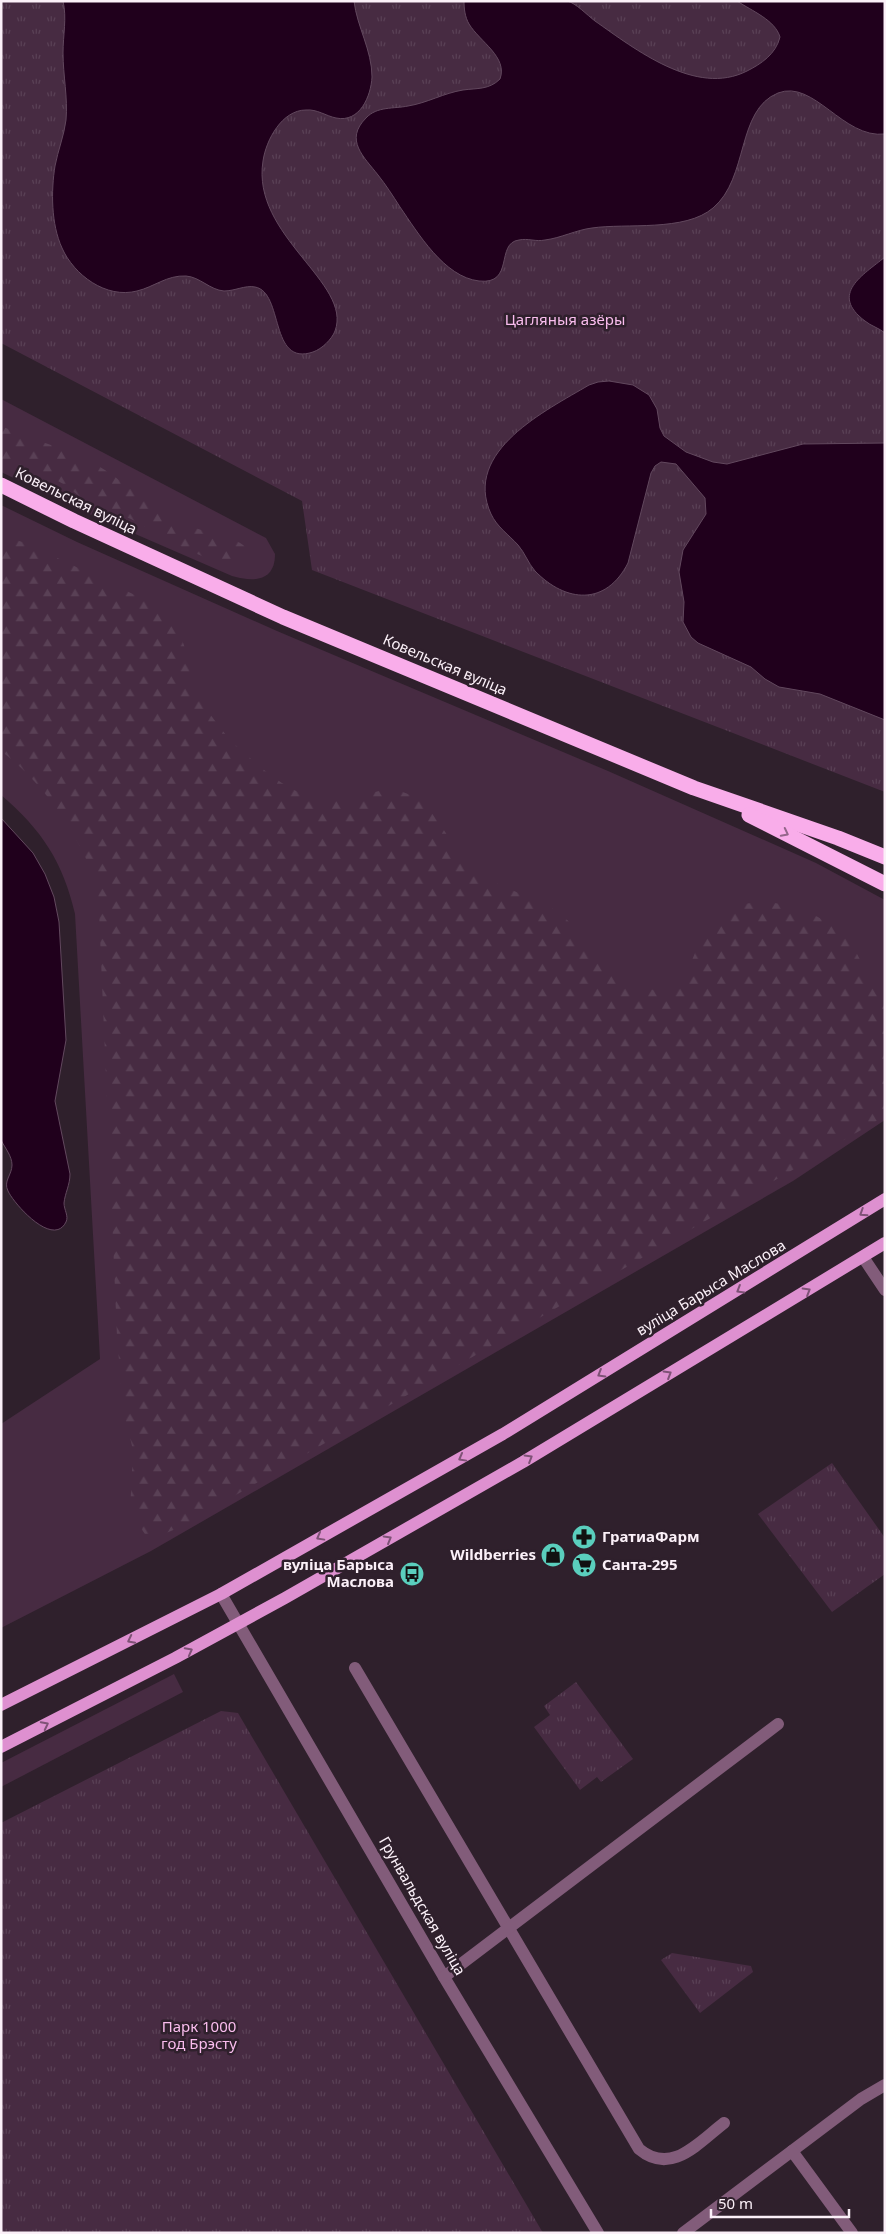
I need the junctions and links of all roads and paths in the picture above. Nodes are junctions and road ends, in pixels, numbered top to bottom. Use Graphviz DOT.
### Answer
graph roads {
  1 [pos="1,485"];
  2 [pos="694,788"];
  3 [pos="885,857"];
  4 [pos="885,884"];
  5 [pos="885,1199"];
  6 [pos="885,1243"];
  7 [pos="863,1257"];
  8 [pos="885,1290"];
  9 [pos="221,1594"];
  10 [pos="239,1624"];
  11 [pos="355,1668"];
  12 [pos="1,1705"];
  13 [pos="778,1724"];
  14 [pos="1,1747"];
  15 [pos="508,1930"];
  16 [pos="444,1977"];
  17 [pos="885,2085"];
  18 [pos="724,2123"];
  19 [pos="792,2151"];
  20 [pos="598,2233"];
  21 [pos="683,2233"];
  22 [pos="852,2233"];
  1 -- 2 [label="highway, Ковельская вуліца"];
  2 -- 3 [label="highway, Ковельская вуліца"];
  2 -- 4 [label="highway, one-way"];
  5 -- 9 [label="main road, вуліца Барыса Маслова, one-way"];
  6 -- 7 [label="main road"];
  7 -- 8 [label="street"];
  10 -- 7 [label="main road, one-way"];
  9 -- 10 [label="street, Грунвальдская вуліца"];
  9 -- 12 [label="main road, вуліца Барыса Маслова, one-way"];
  14 -- 10 [label="main road, one-way"];
  10 -- 16 [label="street, Грунвальдская вуліца"];
  11 -- 15 [label="street"];
  13 -- 15 [label="street"];
  15 -- 16 [label="street"];
  15 -- 18 [label="street"];
  16 -- 20 [label="street, Грунвальдская вуліца"];
  17 -- 19 [label="street"];
  19 -- 21 [label="street"];
  19 -- 22 [label="street"];
}
